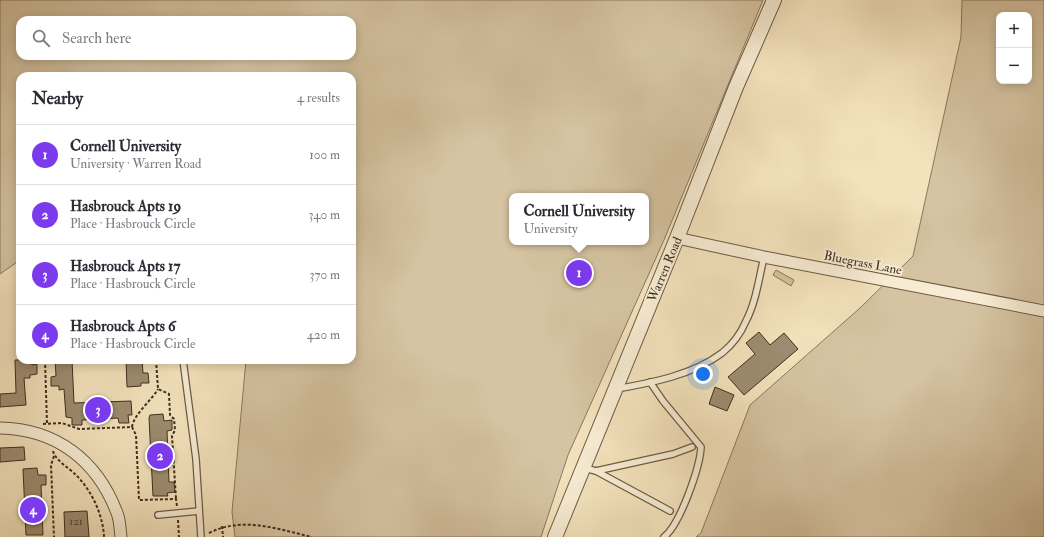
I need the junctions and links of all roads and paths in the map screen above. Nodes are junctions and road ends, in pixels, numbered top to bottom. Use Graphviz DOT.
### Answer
graph roads {
  1 [pos="774,0"];
  2 [pos="678,238"];
  3 [pos="764,257"];
  4 [pos="1044,311"];
  5 [pos="44,364"];
  6 [pos="156,364"];
  7 [pos="184,364"];
  8 [pos="650,382"];
  9 [pos="158,389"];
  10 [pos="614,389"];
  11 [pos="42,424"];
  12 [pos="47,424"];
  13 [pos="132,427"];
  14 [pos="0,428"];
  15 [pos="51,446"];
  16 [pos="692,447"];
  17 [pos="54,456"];
  18 [pos="582,468"];
  19 [pos="596,471"];
  20 [pos="176,499"];
  21 [pos="199,511"];
  22 [pos="670,511"];
  23 [pos="177,514"];
  24 [pos="158,515"];
  25 [pos="222,526"];
  26 [pos="54,537"];
  27 [pos="104,537"];
  28 [pos="121,537"];
  29 [pos="179,537"];
  30 [pos="200,537"];
  31 [pos="223,537"];
  32 [pos="312,537"];
  33 [pos="555,537"];
  34 [pos="664,537"];
  1 -- 2 [label="street, Warren Road"];
  2 -- 3 [label="street, Bluegrass Lane"];
  2 -- 10 [label="street, Warren Road"];
  3 -- 4 [label="street, Bluegrass Lane"];
  3 -- 8 [label="lane"];
  5 -- 12 [label="path"];
  6 -- 9 [label="path"];
  7 -- 21 [label="lane"];
  8 -- 10 [label="lane"];
  8 -- 34 [label="lane"];
  9 -- 13 [label="path"];
  9 -- 20 [label="path"];
  10 -- 18 [label="street, Warren Road"];
  11 -- 12 [label="path"];
  12 -- 13 [label="path"];
  13 -- 20 [label="path"];
  14 -- 28 [label="street"];
  15 -- 17 [label="path"];
  16 -- 19 [label="lane"];
  17 -- 26 [label="path"];
  17 -- 27 [label="path"];
  18 -- 19 [label="lane"];
  18 -- 33 [label="street, Warren Road"];
  19 -- 22 [label="lane"];
  20 -- 23 [label="path"];
  21 -- 23 [label="lane"];
  21 -- 30 [label="lane"];
  23 -- 24 [label="lane"];
  23 -- 29 [label="path"];
  25 -- 30 [label="path"];
  25 -- 31 [label="path"];
  25 -- 32 [label="path"];
}
